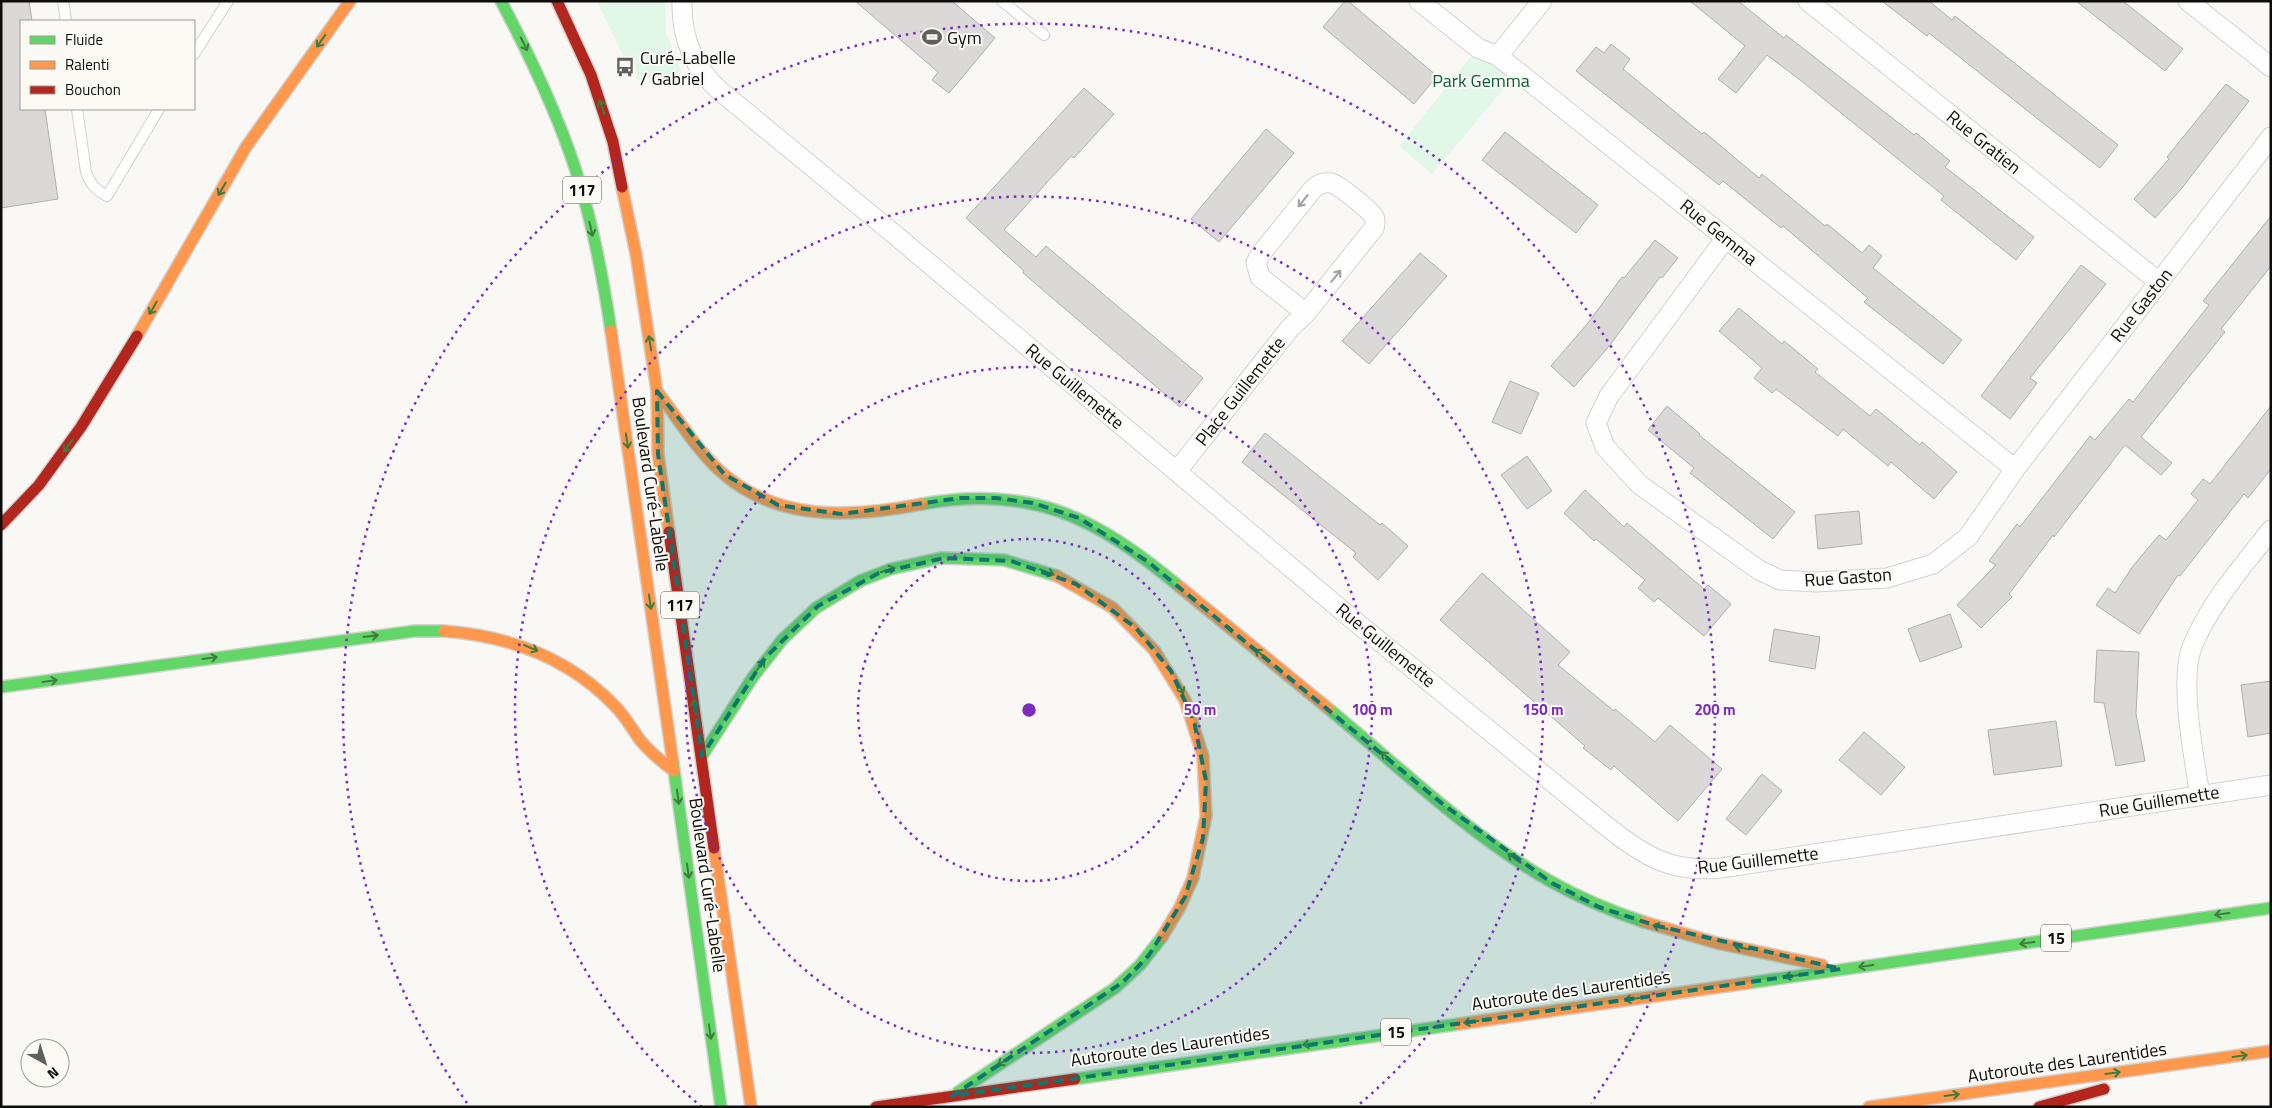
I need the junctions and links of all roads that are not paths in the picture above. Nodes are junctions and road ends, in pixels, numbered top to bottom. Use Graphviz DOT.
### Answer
graph roads {
  1 [pos="63,1"];
  2 [pos="228,1"];
  3 [pos="350,1"];
  4 [pos="501,1"];
  5 [pos="557,1"];
  6 [pos="682,1"];
  7 [pos="1002,1"];
  8 [pos="1419,1"];
  9 [pos="1542,1"];
  10 [pos="1808,1"];
  11 [pos="2188,1"];
  12 [pos="66,20"];
  13 [pos="1044,35"];
  14 [pos="195,52"];
  15 [pos="1498,56"];
  16 [pos="2271,67"];
  17 [pos="77,110"];
  18 [pos="158,110"];
  19 [pos="2271,138"];
  20 [pos="1726,238"];
  21 [pos="2159,282"];
  22 [pos="1306,313"];
  23 [pos="657,392"];
  24 [pos="2015,469"];
  25 [pos="1177,471"];
  26 [pos="1,524"];
  27 [pos="2271,530"];
  28 [pos="1,687"];
  29 [pos="702,756"];
  30 [pos="674,771"];
  31 [pos="2271,785"];
  32 [pos="2200,795"];
  33 [pos="2271,908"];
  34 [pos="1841,969"];
  35 [pos="2271,1051"];
  36 [pos="2209,1060"];
  37 [pos="953,1101"];
  38 [pos="721,1107"];
  39 [pos="751,1107"];
  40 [pos="876,1107"];
  41 [pos="1869,1107"];
  42 [pos="2039,1107"];
  1 -- 12 [label="lane"];
  2 -- 14 [label="lane"];
  3 -- 26 [label="main road, one-way"];
  4 -- 30 [label="main road, Boulevard Curé-Labelle / 117, one-way"];
  23 -- 5 [label="main road, Boulevard Curé-Labelle / 117, one-way"];
  6 -- 25 [label="street, Rue Guillemette"];
  7 -- 13 [label="lane"];
  8 -- 15 [label="street, Rue Gemma"];
  9 -- 15 [label="street"];
  10 -- 21 [label="street, Rue Gratien"];
  11 -- 16 [label="street"];
  15 -- 20 [label="street, Rue Gemma"];
  17 -- 18 [label="lane"];
  19 -- 21 [label="street, Rue Gaston"];
  20 -- 24 [label="street, Rue Gemma"];
  20 -- 24 [label="street, Rue Gaston"];
  21 -- 24 [label="street, Rue Gaston"];
  22 -- 22 [label="street, Place Guillemette, one-way"];
  22 -- 25 [label="street, Place Guillemette"];
  29 -- 23 [label="main road, Boulevard Curé-Labelle / 117, one-way"];
  34 -- 23 [label="main road, one-way"];
  25 -- 32 [label="street, Rue Guillemette"];
  27 -- 32 [label="street"];
  28 -- 30 [label="main road, one-way"];
  29 -- 37 [label="main road, one-way"];
  29 -- 39 [label="main road, Boulevard Curé-Labelle / 117"];
  30 -- 38 [label="main road, Boulevard Curé-Labelle / 117, one-way"];
  31 -- 32 [label="street, Rue Guillemette"];
  33 -- 34 [label="main road, Autoroute des Laurentides / 15, one-way"];
  34 -- 37 [label="main road, Autoroute des Laurentides / 15, one-way"];
  36 -- 35 [label="main road, Autoroute des Laurentides, one-way"];
  41 -- 36 [label="main road, Autoroute des Laurentides, one-way"];
  36 -- 42 [label="main road"];
  37 -- 40 [label="main road, Autoroute des Laurentides / 15"];
}
